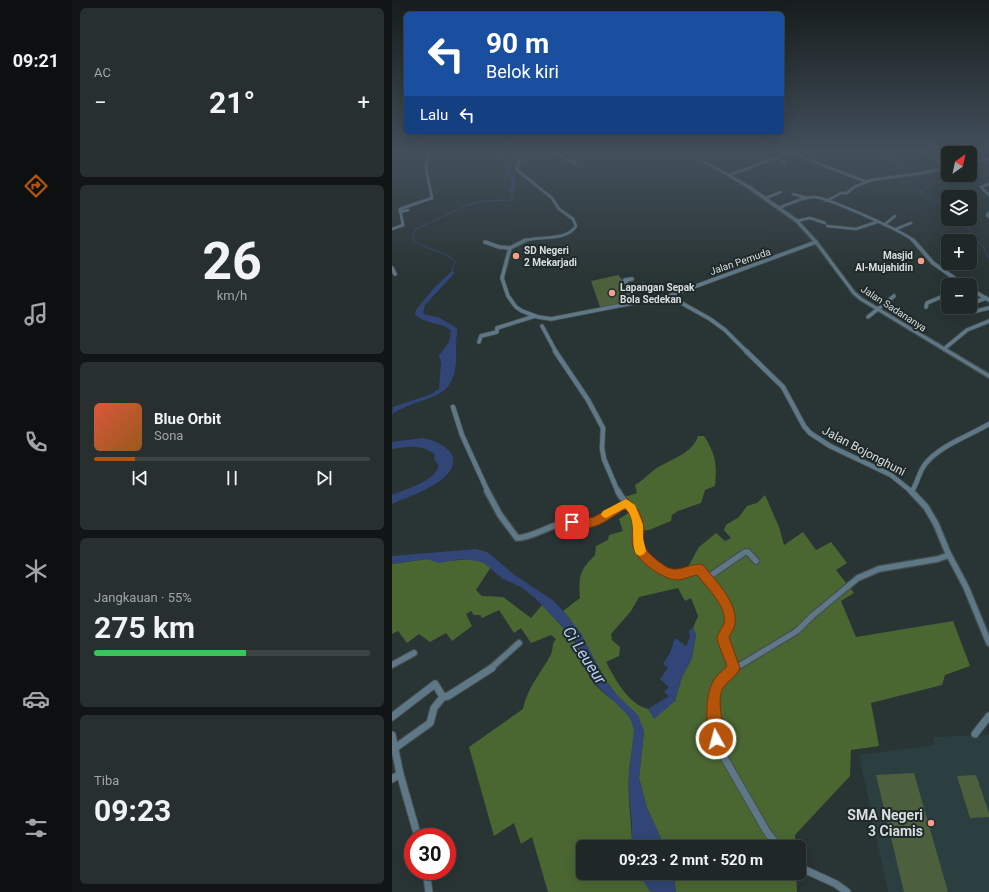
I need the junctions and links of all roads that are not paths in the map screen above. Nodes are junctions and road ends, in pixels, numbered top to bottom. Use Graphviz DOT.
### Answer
graph roads {
  1 [pos="431,195"];
  2 [pos="548,195"];
  3 [pos="761,195"];
  4 [pos="774,195"];
  5 [pos="795,195"];
  6 [pos="838,195"];
  7 [pos="989,195"];
  8 [pos="766,198"];
  9 [pos="807,198"];
  10 [pos="984,198"];
  11 [pos="826,201"];
  12 [pos="779,208"];
  13 [pos="408,210"];
  14 [pos="400,212"];
  15 [pos="989,213"];
  16 [pos="895,216"];
  17 [pos="989,217"];
  18 [pos="797,221"];
  19 [pos="877,222"];
  20 [pos="911,223"];
  21 [pos="884,225"];
  22 [pos="392,229"];
  23 [pos="896,229"];
  24 [pos="485,242"];
  25 [pos="816,242"];
  26 [pos="510,248"];
  27 [pos="392,268"];
  28 [pos="395,274"];
  29 [pos="954,278"];
  30 [pos="632,279"];
  31 [pos="643,284"];
  32 [pos="977,293"];
  33 [pos="669,296"];
  34 [pos="894,296"];
  35 [pos="941,297"];
  36 [pos="987,299"];
  37 [pos="652,300"];
  38 [pos="977,302"];
  39 [pos="635,303"];
  40 [pos="926,307"];
  41 [pos="989,308"];
  42 [pos="878,309"];
  43 [pos="977,311"];
  44 [pos="535,316"];
  45 [pos="868,317"];
  46 [pos="989,321"];
  47 [pos="542,326"];
  48 [pos="479,342"];
  49 [pos="944,349"];
  50 [pos="989,376"];
  51 [pos="453,407"];
  52 [pos="989,424"];
  53 [pos="912,491"];
  54 [pos="626,503"];
  55 [pos="949,556"];
  56 [pos="756,561"];
  57 [pos="707,578"];
  58 [pos="989,642"];
  59 [pos="519,643"];
  60 [pos="414,653"];
  61 [pos="392,666"];
  62 [pos="734,668"];
  63 [pos="443,697"];
  64 [pos="989,716"];
  65 [pos="392,717"];
  66 [pos="975,734"];
  67 [pos="392,735"];
  68 [pos="395,748"];
  69 [pos="400,774"];
  70 [pos="392,779"];
  71 [pos="415,828"];
  72 [pos="773,840"];
  73 [pos="806,871"];
  74 [pos="428,880"];
  75 [pos="430,892"];
  76 [pos="846,892"];
  1 -- 14 [label="street"];
  2 -- 26 [label="street"];
  3 -- 8 [label="street, Jalan Sadananya"];
  4 -- 8 [label="street"];
  5 -- 9 [label="street"];
  6 -- 11 [label="street"];
  7 -- 10 [label="street"];
  8 -- 12 [label="street, Jalan Sadananya"];
  9 -- 11 [label="street"];
  9 -- 12 [label="street"];
  11 -- 19 [label="street"];
  12 -- 18 [label="street, Jalan Sadananya"];
  13 -- 14 [label="street"];
  14 -- 22 [label="street"];
  15 -- 17 [label="street"];
  16 -- 21 [label="street"];
  18 -- 19 [label="street"];
  18 -- 25 [label="street, Jalan Sadananya"];
  19 -- 21 [label="street"];
  20 -- 23 [label="street"];
  21 -- 23 [label="street"];
  23 -- 29 [label="street"];
  24 -- 26 [label="street"];
  25 -- 33 [label="street, Jalan Pemuda"];
  25 -- 42 [label="street, Jalan Sadananya"];
  26 -- 44 [label="street"];
  27 -- 28 [label="street"];
  30 -- 39 [label="street"];
  31 -- 37 [label="street"];
  32 -- 36 [label="street"];
  33 -- 37 [label="street, Jalan Pemuda"];
  33 -- 53 [label="street, Jalan Bojonghuni"];
  34 -- 42 [label="street"];
  35 -- 40 [label="street"];
  36 -- 38 [label="street"];
  37 -- 39 [label="street, Jalan Pemuda"];
  39 -- 44 [label="street, Jalan Pemuda"];
  41 -- 43 [label="street"];
  42 -- 45 [label="street"];
  42 -- 49 [label="street, Jalan Sadananya"];
  44 -- 48 [label="street"];
  46 -- 49 [label="street"];
  47 -- 54 [label="street"];
  49 -- 50 [label="street, Jalan Sadananya"];
  51 -- 54 [label="street"];
  52 -- 53 [label="street"];
  53 -- 55 [label="street, Jalan Bojonghuni"];
  54 -- 57 [label="street"];
  55 -- 58 [label="street, Jalan Bojonghuni"];
  55 -- 62 [label="street"];
  56 -- 57 [label="street"];
  57 -- 62 [label="street"];
  59 -- 63 [label="street"];
  60 -- 61 [label="street"];
  62 -- 72 [label="street"];
  63 -- 65 [label="street"];
  63 -- 68 [label="street"];
  64 -- 66 [label="street"];
  67 -- 68 [label="street"];
  68 -- 69 [label="street"];
  69 -- 70 [label="street"];
  69 -- 71 [label="street"];
  73 -- 76 [label="street"];
  74 -- 75 [label="street"];
}
